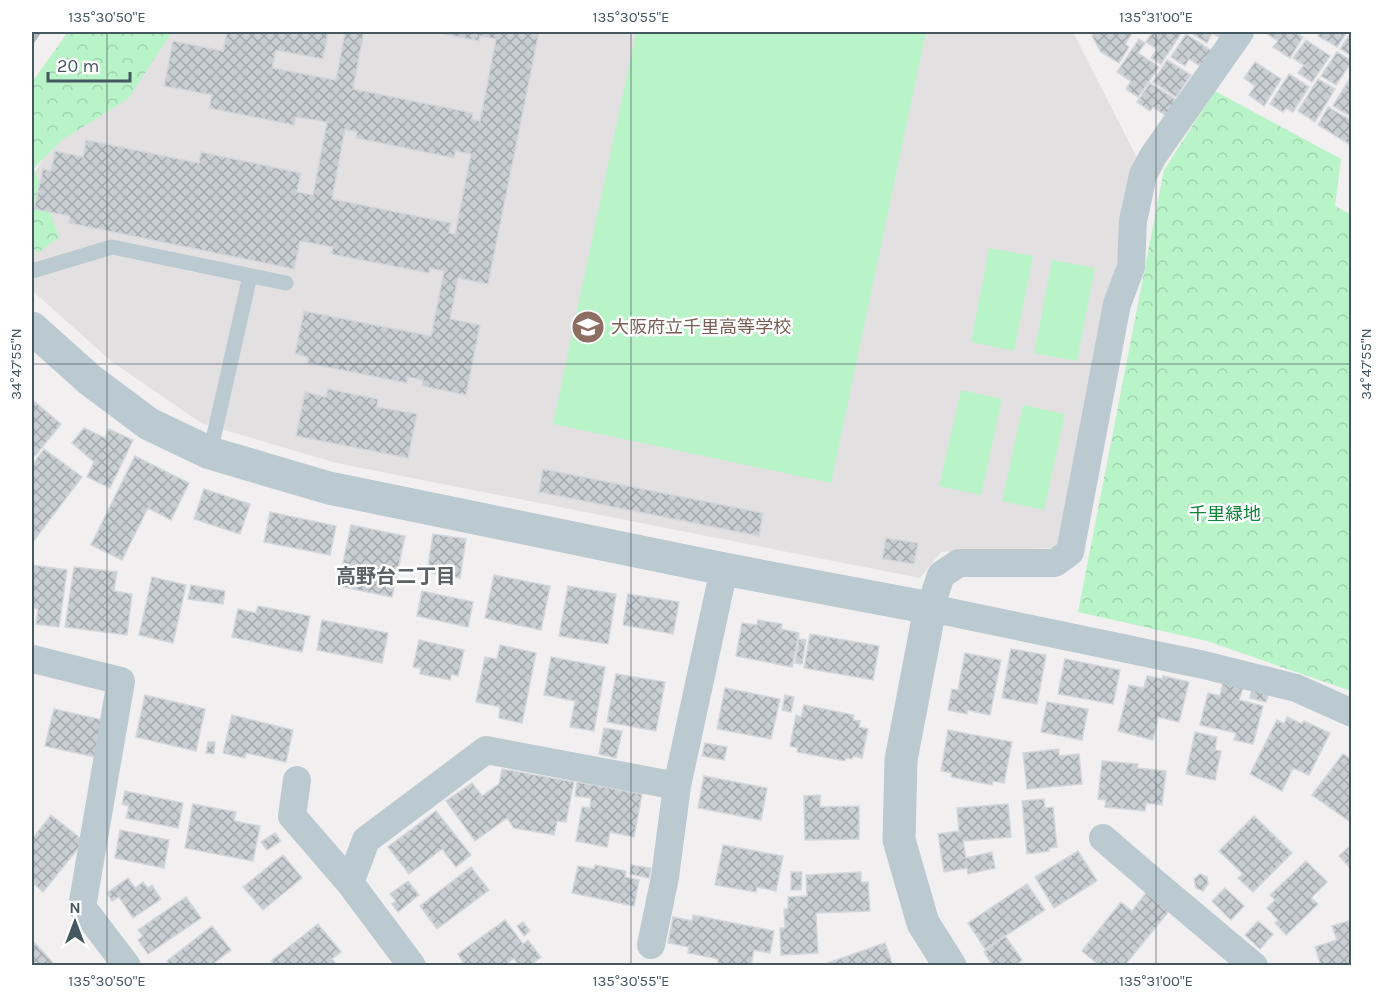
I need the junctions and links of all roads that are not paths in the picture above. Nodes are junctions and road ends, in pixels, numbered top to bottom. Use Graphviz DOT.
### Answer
graph roads {
  1 [pos="1239,32"];
  2 [pos="32,271"];
  3 [pos="250,276"];
  4 [pos="286,283"];
  5 [pos="32,328"];
  6 [pos="210,453"];
  7 [pos="724,569"];
  8 [pos="930,608"];
  9 [pos="32,660"];
  10 [pos="1352,713"];
  11 [pos="297,780"];
  12 [pos="678,786"];
  13 [pos="1103,838"];
  14 [pos="350,883"];
  15 [pos="651,945"];
  16 [pos="127,966"];
  17 [pos="412,966"];
  18 [pos="950,966"];
  19 [pos="1254,966"];
  1 -- 8 [label="street"];
  2 -- 3 [label="lane"];
  3 -- 4 [label="lane"];
  3 -- 6 [label="lane"];
  5 -- 6 [label="street"];
  6 -- 7 [label="street"];
  7 -- 8 [label="street"];
  7 -- 12 [label="street"];
  8 -- 10 [label="street"];
  8 -- 18 [label="street"];
  9 -- 16 [label="street"];
  11 -- 14 [label="street"];
  12 -- 14 [label="street"];
  12 -- 15 [label="street"];
  13 -- 19 [label="street"];
  14 -- 17 [label="street"];
}
